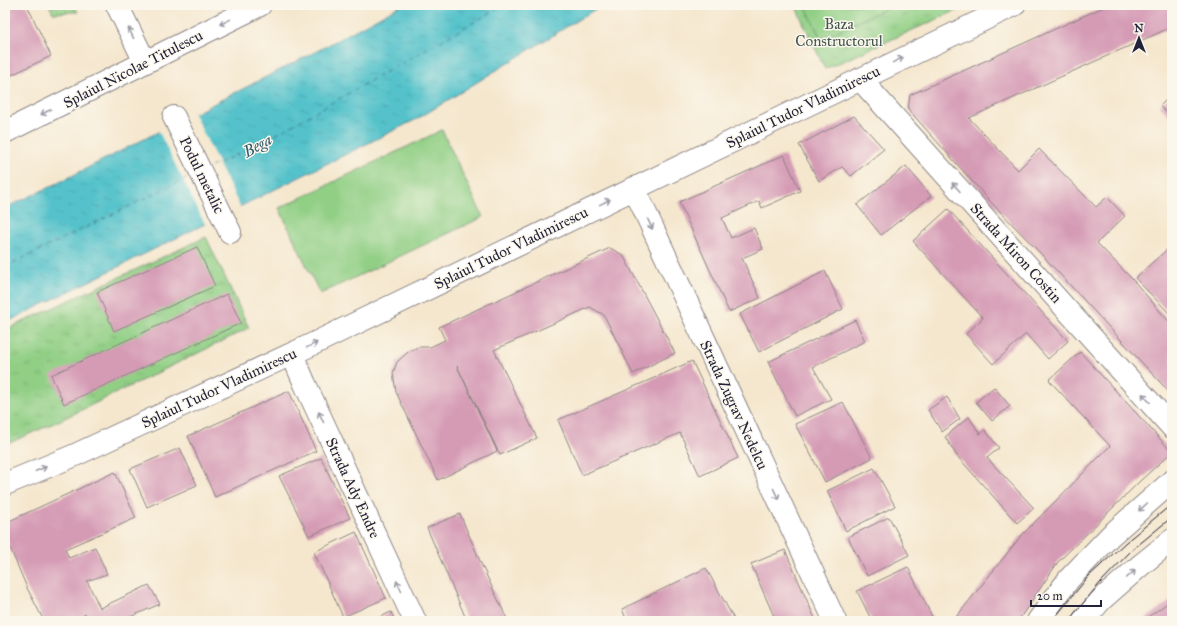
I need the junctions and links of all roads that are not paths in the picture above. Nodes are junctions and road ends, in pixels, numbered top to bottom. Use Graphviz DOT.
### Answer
graph roads {
  1 [pos="117,5"];
  2 [pos="260,5"];
  3 [pos="1014,5"];
  4 [pos="145,62"];
  5 [pos="860,79"];
  6 [pos="174,117"];
  7 [pos="5,132"];
  8 [pos="634,188"];
  9 [pos="230,232"];
  10 [pos="292,354"];
  11 [pos="1172,428"];
  12 [pos="1172,481"];
  13 [pos="5,484"];
  14 [pos="1172,540"];
  15 [pos="415,621"];
  16 [pos="835,621"];
  17 [pos="1038,621"];
  18 [pos="1083,621"];
  4 -- 1 [label="street, one-way"];
  2 -- 4 [label="street, Splaiul Nicolae Titulescu, one-way"];
  5 -- 3 [label="street, Splaiul Tudor Vladimirescu, one-way"];
  4 -- 7 [label="street, Splaiul Nicolae Titulescu, one-way"];
  5 -- 8 [label="street, Splaiul Tudor Vladimirescu"];
  11 -- 5 [label="street, Strada Miron Costin, one-way"];
  6 -- 9 [label="street, Podul metalic"];
  10 -- 8 [label="street, Splaiul Tudor Vladimirescu, one-way"];
  8 -- 16 [label="street, Strada Zugrav Nedelcu, one-way"];
  13 -- 10 [label="street, Splaiul Tudor Vladimirescu, one-way"];
  15 -- 10 [label="street, Strada Ady Endre, one-way"];
  12 -- 17 [label="street, one-way"];
  18 -- 14 [label="street, one-way"];
}
